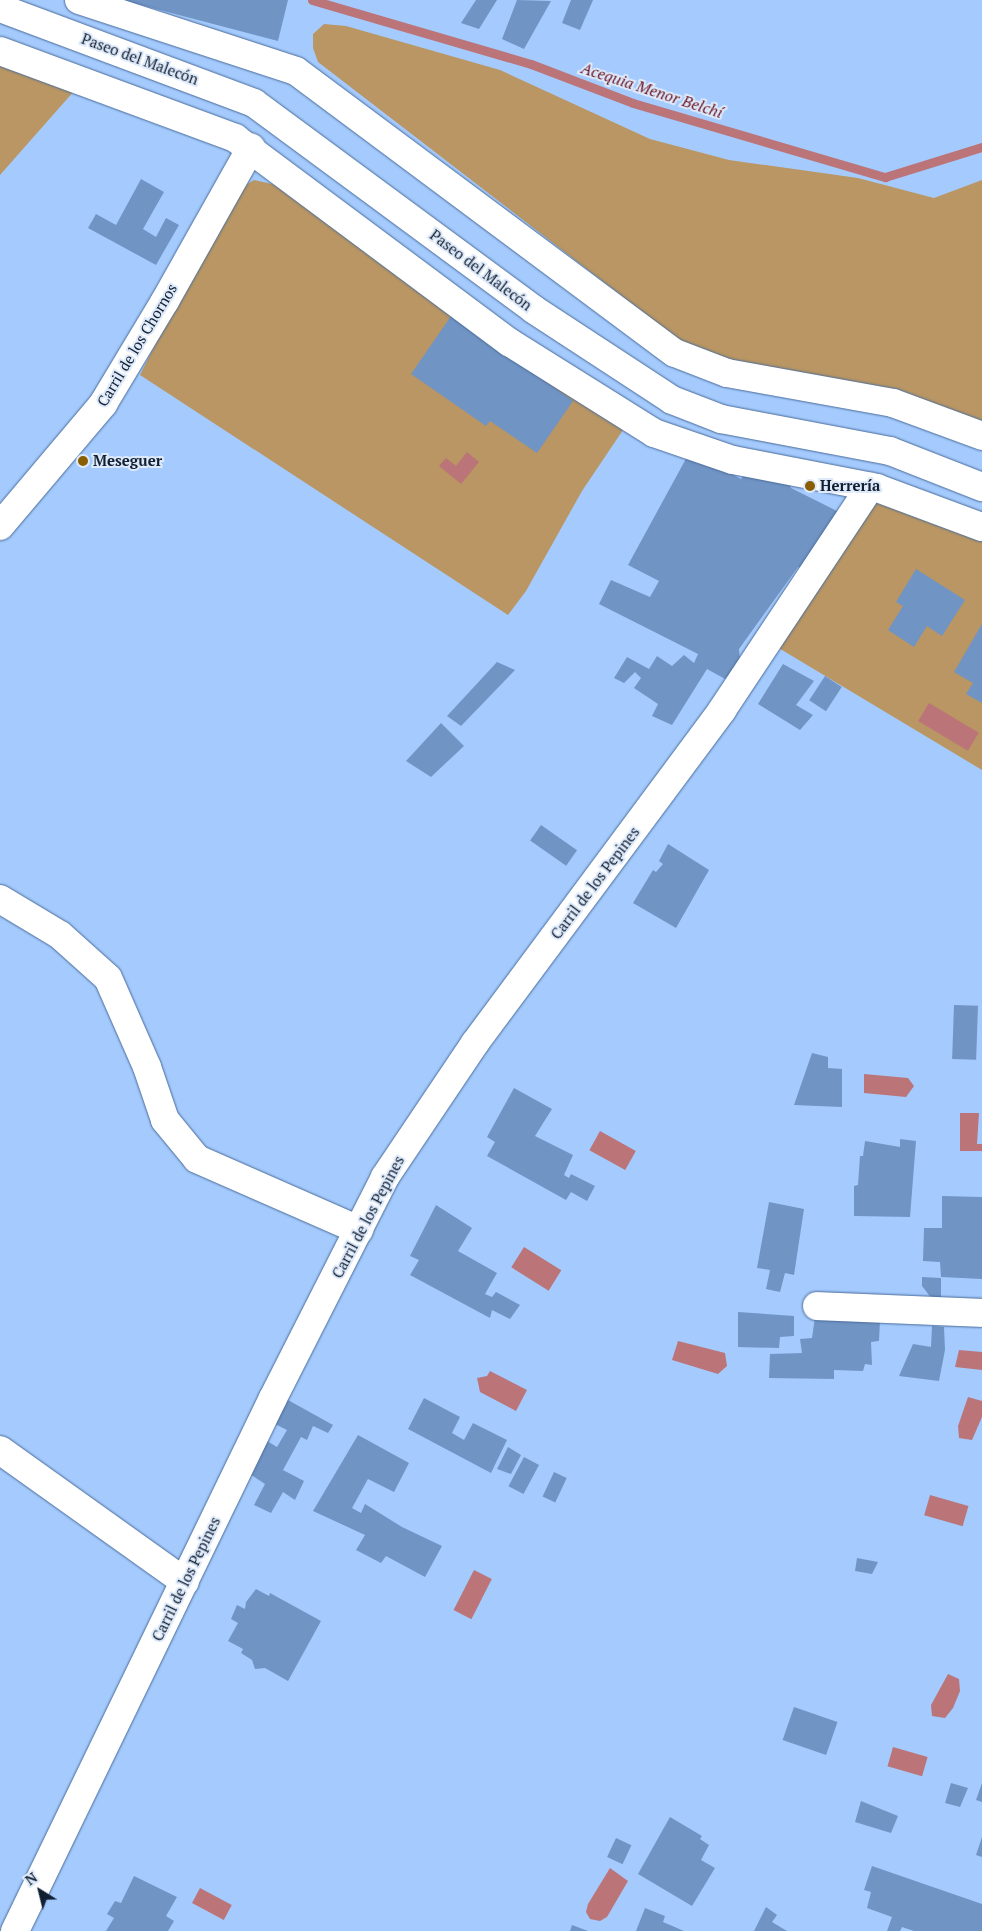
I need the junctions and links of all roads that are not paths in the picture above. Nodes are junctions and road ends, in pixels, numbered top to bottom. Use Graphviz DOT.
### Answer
graph roads {
  1 [pos="79,0"];
  2 [pos="0,8"];
  3 [pos="0,51"];
  4 [pos="250,148"];
  5 [pos="982,436"];
  6 [pos="870,487"];
  7 [pos="982,487"];
  8 [pos="0,526"];
  9 [pos="982,527"];
  10 [pos="0,899"];
  11 [pos="359,1230"];
  12 [pos="817,1306"];
  13 [pos="982,1313"];
  14 [pos="0,1450"];
  15 [pos="185,1582"];
  16 [pos="15,1931"];
  1 -- 5 [label="street"];
  2 -- 7 [label="street, Paseo del Malecón"];
  3 -- 4 [label="street"];
  4 -- 6 [label="street"];
  4 -- 8 [label="street, Carril de los Chornos"];
  6 -- 9 [label="street"];
  6 -- 11 [label="street, Carril de los Pepines"];
  10 -- 11 [label="street"];
  11 -- 15 [label="street, Carril de los Pepines"];
  12 -- 13 [label="street"];
  14 -- 15 [label="street"];
  15 -- 16 [label="street, Carril de los Pepines"];
}
